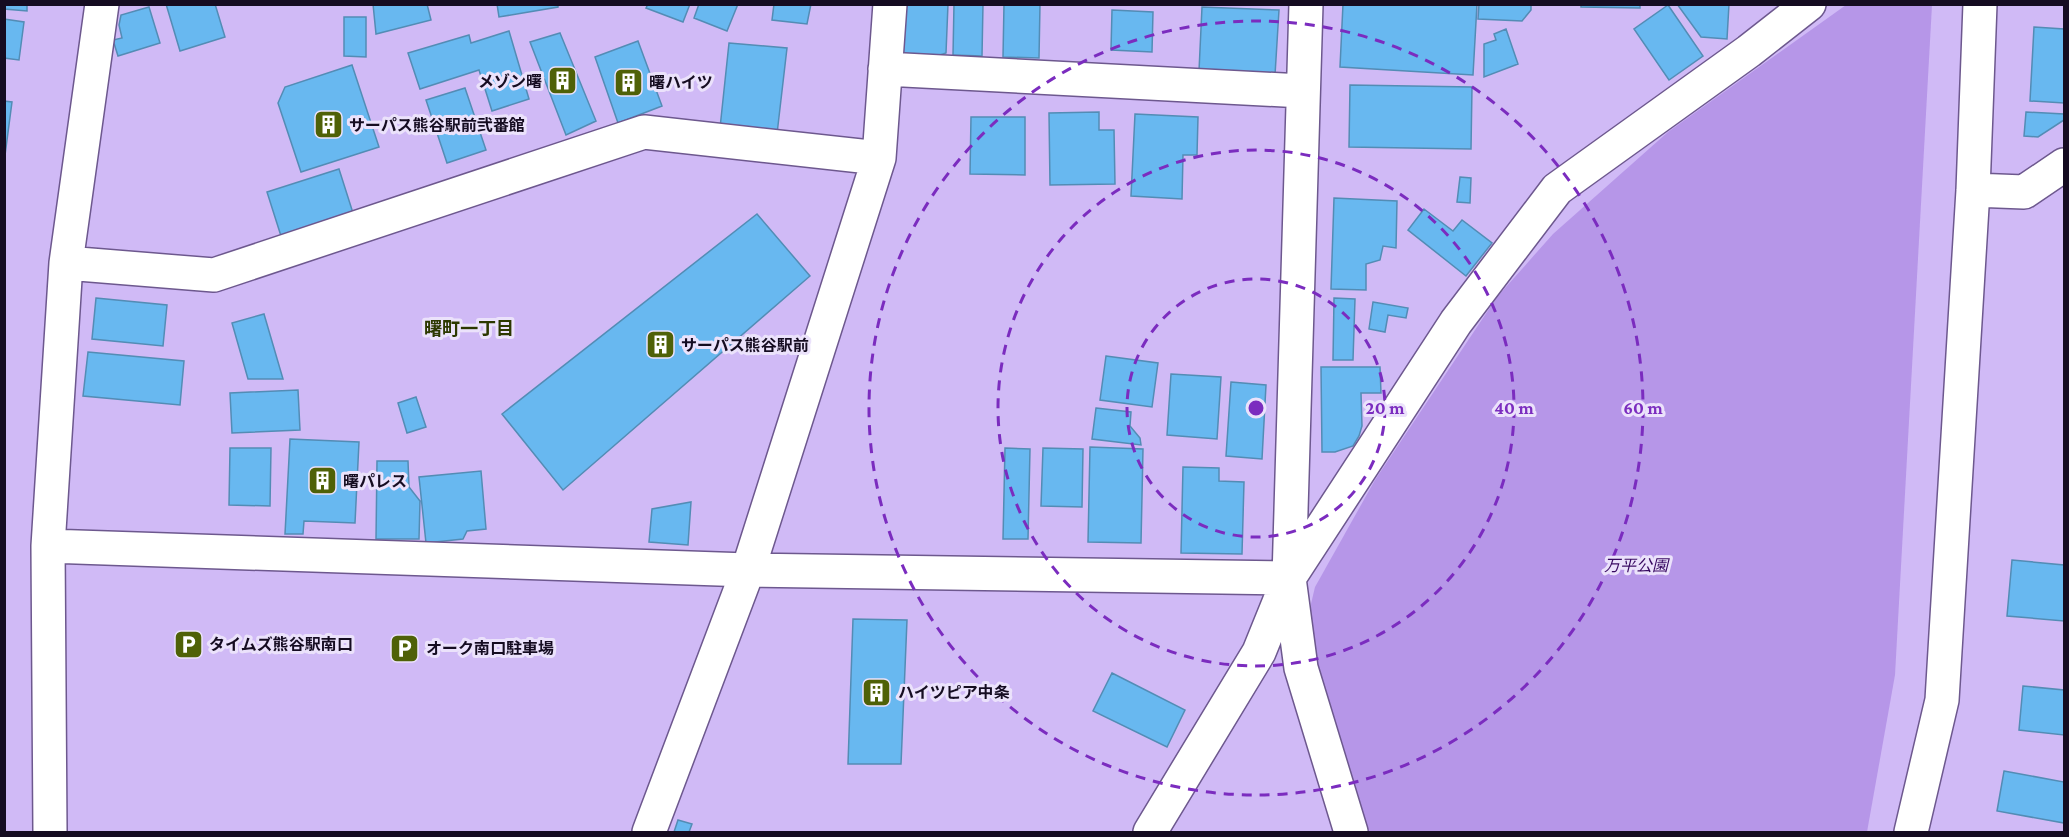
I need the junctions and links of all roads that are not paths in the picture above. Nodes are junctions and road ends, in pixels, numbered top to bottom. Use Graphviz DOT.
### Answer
graph roads {
  1 [pos="102,4"];
  2 [pos="890,4"];
  3 [pos="1306,4"];
  4 [pos="1809,4"];
  5 [pos="1980,4"];
  6 [pos="885,69"];
  7 [pos="1302,91"];
  8 [pos="879,158"];
  9 [pos="2064,165"];
  10 [pos="1973,190"];
  11 [pos="66,263"];
  12 [pos="48,546"];
  13 [pos="748,570"];
  14 [pos="1289,578"];
  15 [pos="50,832"];
  16 [pos="649,832"];
  17 [pos="1150,832"];
  18 [pos="1351,832"];
  19 [pos="1911,832"];
  1 -- 11 [label="street"];
  2 -- 6 [label="street"];
  3 -- 7 [label="street"];
  4 -- 14 [label="street"];
  5 -- 10 [label="street"];
  6 -- 7 [label="street"];
  6 -- 8 [label="street"];
  7 -- 14 [label="street"];
  8 -- 11 [label="street"];
  8 -- 13 [label="street"];
  9 -- 10 [label="street"];
  10 -- 19 [label="street"];
  11 -- 12 [label="street"];
  12 -- 13 [label="street"];
  12 -- 15 [label="street"];
  13 -- 14 [label="street"];
  13 -- 16 [label="street"];
  14 -- 17 [label="street"];
  14 -- 18 [label="street"];
}
